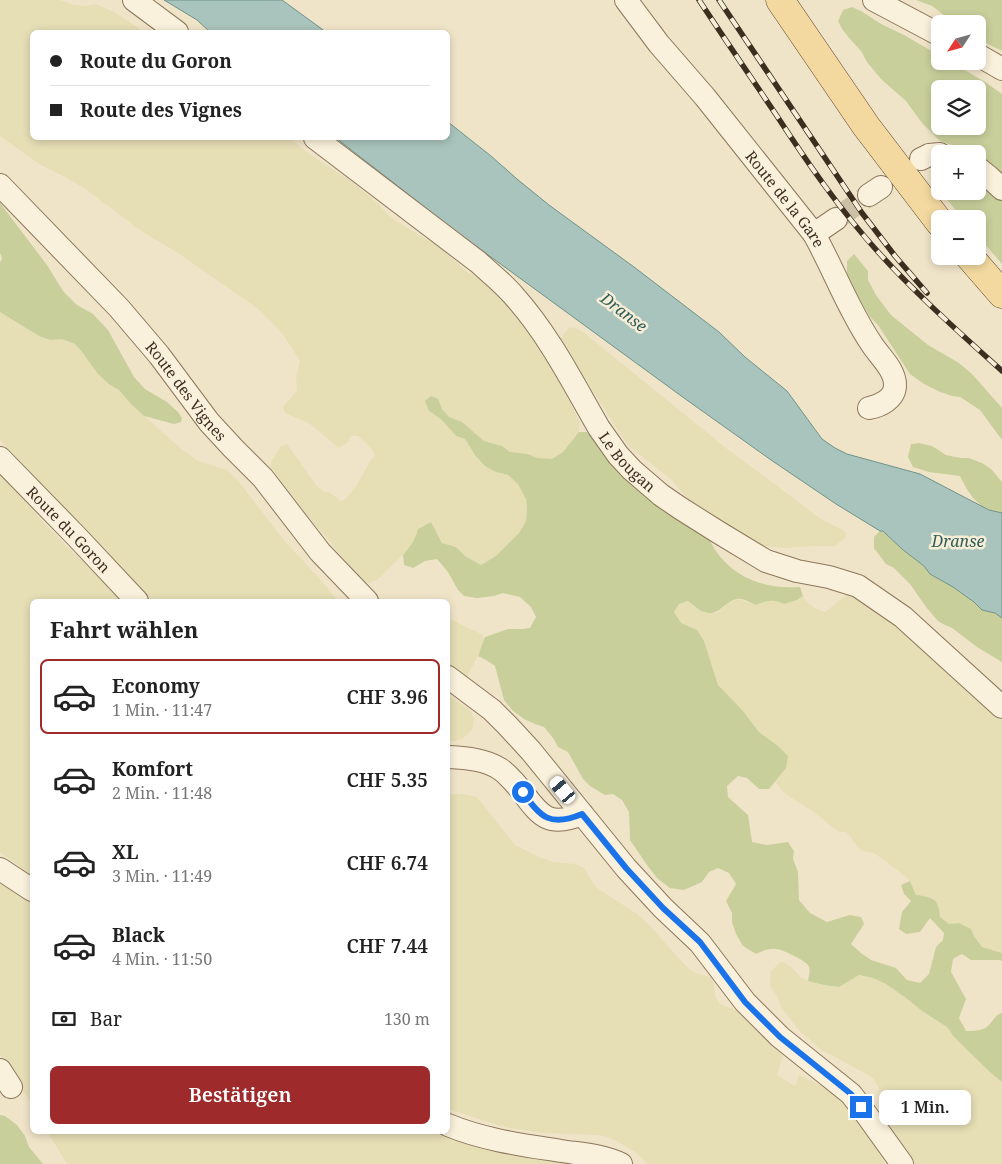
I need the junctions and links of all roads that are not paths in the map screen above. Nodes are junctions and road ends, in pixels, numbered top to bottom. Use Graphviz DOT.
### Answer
graph roads {
  1 [pos="134,0"];
  2 [pos="626,0"];
  3 [pos="780,0"];
  4 [pos="874,0"];
  5 [pos="174,30"];
  6 [pos="931,30"];
  7 [pos="986,60"];
  8 [pos="1002,69"];
  9 [pos="318,140"];
  10 [pos="986,174"];
  11 [pos="0,185"];
  12 [pos="1002,189"];
  13 [pos="931,210"];
  14 [pos="836,218"];
  15 [pos="814,234"];
  16 [pos="976,265"];
  17 [pos="1002,294"];
  18 [pos="869,408"];
  19 [pos="0,458"];
  20 [pos="135,599"];
  21 [pos="365,599"];
  22 [pos="450,679"];
  23 [pos="1002,707"];
  24 [pos="450,757"];
  25 [pos="582,814"];
  26 [pos="0,869"];
  27 [pos="30,889"];
  28 [pos="450,1126"];
  29 [pos="621,1164"];
  30 [pos="902,1164"];
  1 -- 5 [label="street"];
  2 -- 15 [label="street, Route de la Gare"];
  3 -- 13 [label="main road"];
  4 -- 6 [label="street"];
  7 -- 8 [label="street"];
  9 -- 23 [label="street, Le Bougan"];
  10 -- 12 [label="street"];
  11 -- 21 [label="street, Route des Vignes"];
  14 -- 15 [label="street"];
  15 -- 18 [label="street, Route de la Gare"];
  16 -- 17 [label="main road"];
  19 -- 20 [label="street, Route du Goron"];
  22 -- 25 [label="street"];
  24 -- 25 [label="street"];
  25 -- 30 [label="street"];
  26 -- 27 [label="street"];
  28 -- 29 [label="street"];
}
